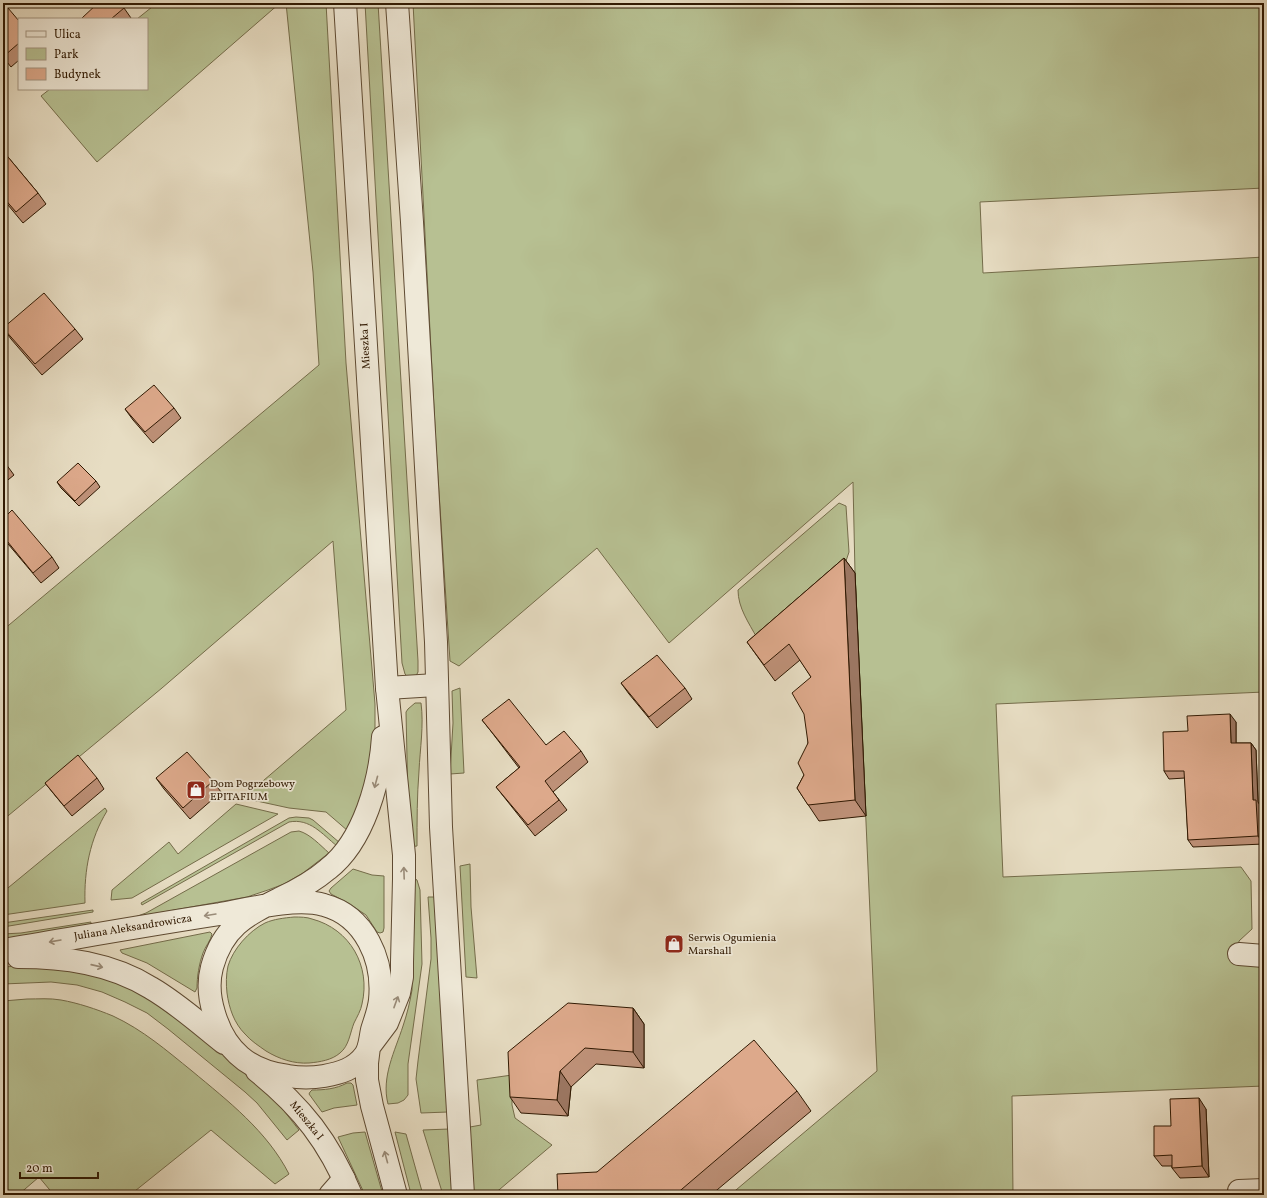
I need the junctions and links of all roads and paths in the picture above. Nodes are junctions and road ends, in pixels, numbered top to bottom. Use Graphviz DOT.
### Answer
graph roads {
  1 [pos="345,3"];
  2 [pos="397,3"];
  3 [pos="436,685"];
  4 [pos="386,688"];
  5 [pos="263,907"];
  6 [pos="3,950"];
  7 [pos="1239,954"];
  8 [pos="1264,956"];
  9 [pos="3,957"];
  10 [pos="369,1047"];
  11 [pos="237,1055"];
  12 [pos="342,1190"];
  13 [pos="1264,1190"];
  14 [pos="1239,1191"];
  15 [pos="396,1195"];
  16 [pos="463,1195"];
  1 -- 4 [label="street, Mieszka I"];
  2 -- 3 [label="street"];
  3 -- 4 [label="street"];
  3 -- 16 [label="street"];
  4 -- 5 [label="street, one-way"];
  10 -- 4 [label="street, one-way"];
  5 -- 6 [label="street, Juliana Aleksandrowicza, one-way"];
  5 -- 10 [label="street, Juliana Aleksandrowicza"];
  5 -- 11 [label="street"];
  7 -- 8 [label="street"];
  9 -- 11 [label="street, Juliana Aleksandrowicza, one-way"];
  10 -- 11 [label="street"];
  15 -- 10 [label="street, one-way"];
  11 -- 12 [label="street, Mieszka I"];
  13 -- 14 [label="street"];
}
